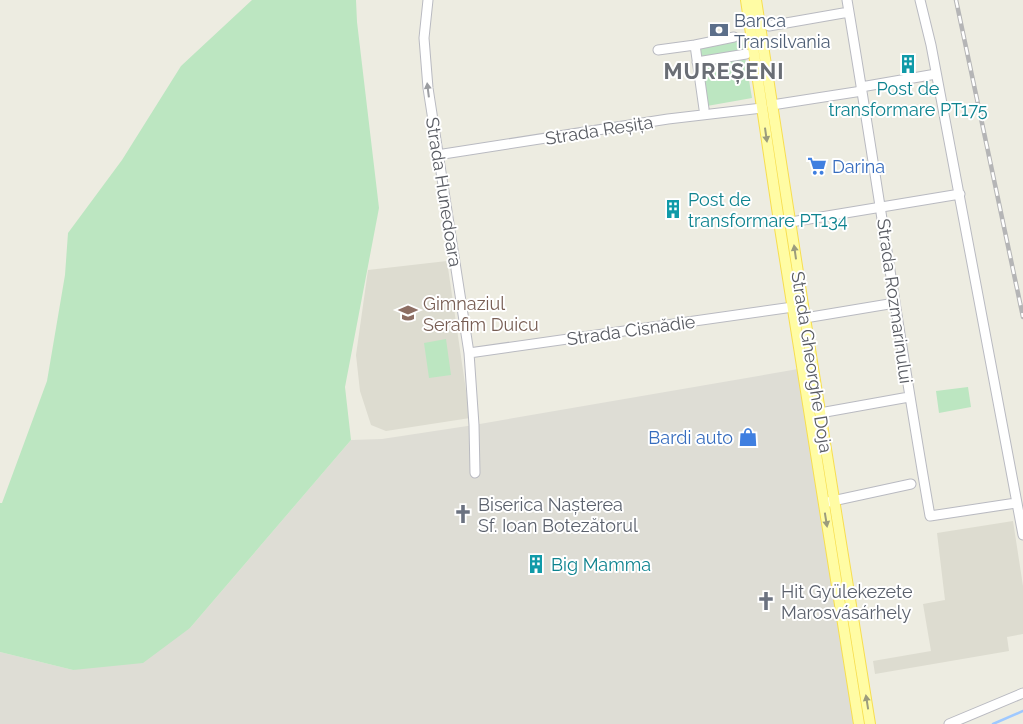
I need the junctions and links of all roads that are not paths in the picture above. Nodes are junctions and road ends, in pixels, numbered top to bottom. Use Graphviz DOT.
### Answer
graph roads {
  1 [pos="428,0"];
  2 [pos="746,0"];
  3 [pos="756,0"];
  4 [pos="847,0"];
  5 [pos="920,0"];
  6 [pos="849,12"];
  7 [pos="769,26"];
  8 [pos="734,38"];
  9 [pos="695,45"];
  10 [pos="658,50"];
  11 [pos="746,54"];
  12 [pos="697,62"];
  13 [pos="936,74"];
  14 [pos="862,89"];
  15 [pos="767,106"];
  16 [pos="704,109"];
  17 [pos="437,155"];
  18 [pos="960,194"];
  19 [pos="881,207"];
  20 [pos="791,222"];
  21 [pos="895,303"];
  22 [pos="793,307"];
  23 [pos="805,318"];
  24 [pos="469,353"];
  25 [pos="909,396"];
  26 [pos="820,413"];
  27 [pos="475,473"];
  28 [pos="911,484"];
  29 [pos="834,500"];
  30 [pos="823,502"];
  31 [pos="1016,503"];
  32 [pos="1023,535"];
  33 [pos="1023,693"];
  34 [pos="859,724"];
  35 [pos="870,724"];
  36 [pos="949,724"];
  17 -- 1 [label="street, Strada Hunedoara, one-way"];
  2 -- 15 [label="main road, Strada Gheorghe Doja"];
  3 -- 15 [label="main road, Strada Gheorghe Doja"];
  4 -- 6 [label="street, Strada Rozmarinului"];
  5 -- 13 [label="street"];
  6 -- 7 [label="street"];
  6 -- 14 [label="street, Strada Rozmarinului"];
  8 -- 9 [label="street"];
  9 -- 10 [label="street"];
  9 -- 12 [label="street"];
  11 -- 12 [label="street"];
  12 -- 16 [label="street"];
  13 -- 14 [label="street, Strada Reșița"];
  13 -- 18 [label="street"];
  14 -- 15 [label="street, Strada Reșița"];
  14 -- 19 [label="street, Strada Rozmarinului"];
  15 -- 17 [label="street, Strada Reșița"];
  15 -- 20 [label="main road, Strada Gheorghe Doja"];
  15 -- 22 [label="main road, Strada Gheorghe Doja, one-way"];
  17 -- 24 [label="street, Strada Hunedoara"];
  18 -- 19 [label="street"];
  18 -- 31 [label="street"];
  19 -- 20 [label="street"];
  19 -- 21 [label="street, Strada Rozmarinului"];
  23 -- 20 [label="main road, Strada Gheorghe Doja, one-way"];
  21 -- 23 [label="street"];
  21 -- 25 [label="street, Strada Rozmarinului"];
  22 -- 24 [label="street, Strada Cisnădie"];
  22 -- 30 [label="main road, Strada Gheorghe Doja"];
  23 -- 26 [label="main road, Strada Gheorghe Doja"];
  24 -- 27 [label="street, Strada Hunedoara"];
  25 -- 26 [label="street"];
  25 -- 31 [label="street, Strada Rozmarinului"];
  26 -- 29 [label="main road, Strada Gheorghe Doja"];
  28 -- 29 [label="street"];
  29 -- 30 [label="street"];
  35 -- 29 [label="main road, Strada Gheorghe Doja, one-way"];
  30 -- 34 [label="main road, Strada Gheorghe Doja, one-way"];
  31 -- 32 [label="street"];
  33 -- 36 [label="street"];
}
